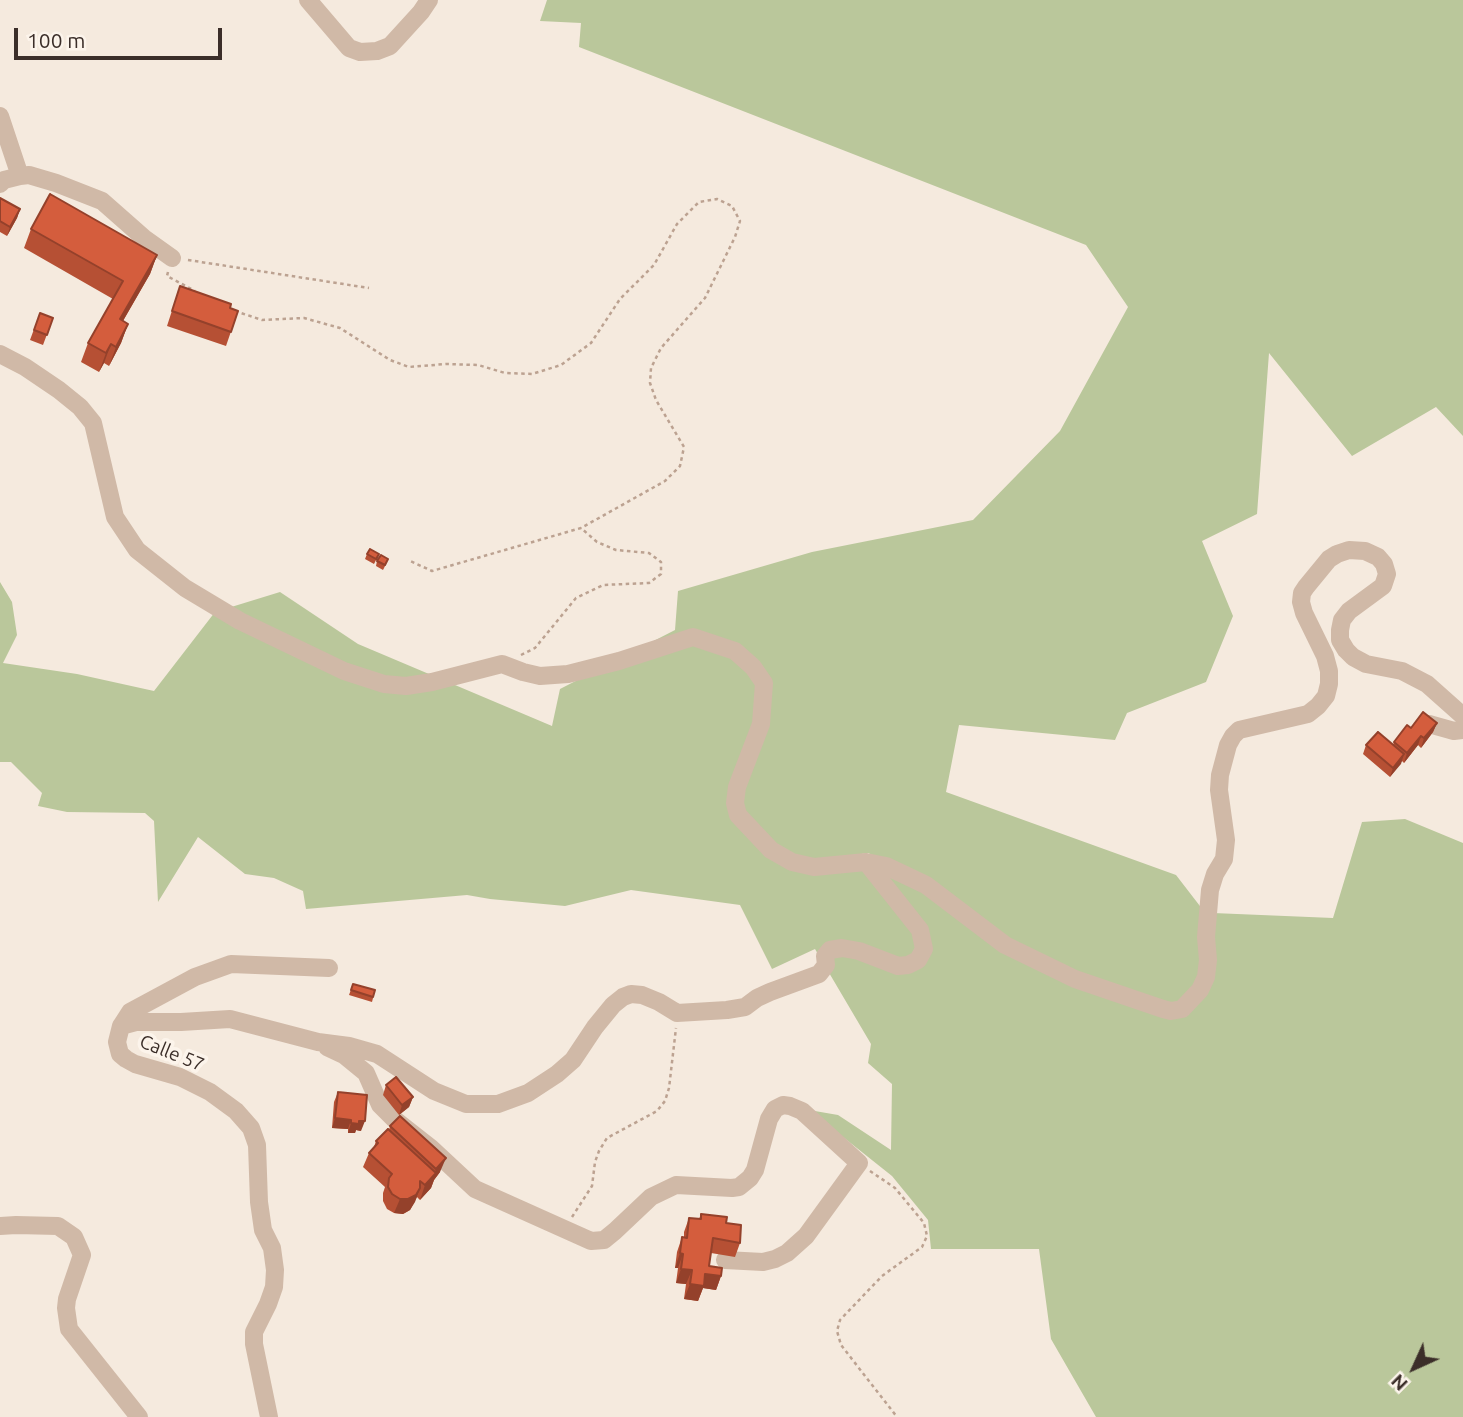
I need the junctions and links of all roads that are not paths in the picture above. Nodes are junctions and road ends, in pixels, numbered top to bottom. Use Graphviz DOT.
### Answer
graph roads {
  1 [pos="308,0"];
  2 [pos="429,0"];
  3 [pos="0,118"];
  4 [pos="20,176"];
  5 [pos="0,184"];
  6 [pos="172,258"];
  7 [pos="0,354"];
  8 [pos="1463,716"];
  9 [pos="1429,724"];
  10 [pos="1463,730"];
  11 [pos="866,862"];
  12 [pos="329,968"];
  13 [pos="121,1026"];
  14 [pos="318,1042"];
  15 [pos="0,1226"];
  16 [pos="725,1260"];
  17 [pos="136,1416"];
  18 [pos="269,1417"];
  1 -- 2 [label="street"];
  3 -- 4 [label="street"];
  4 -- 5 [label="street"];
  4 -- 6 [label="street"];
  7 -- 11 [label="street"];
  8 -- 11 [label="street"];
  9 -- 10 [label="street"];
  11 -- 14 [label="street"];
  12 -- 13 [label="street"];
  13 -- 14 [label="street, Calle 57"];
  13 -- 18 [label="street, Calle 57"];
  14 -- 16 [label="street"];
  15 -- 17 [label="street"];
}
